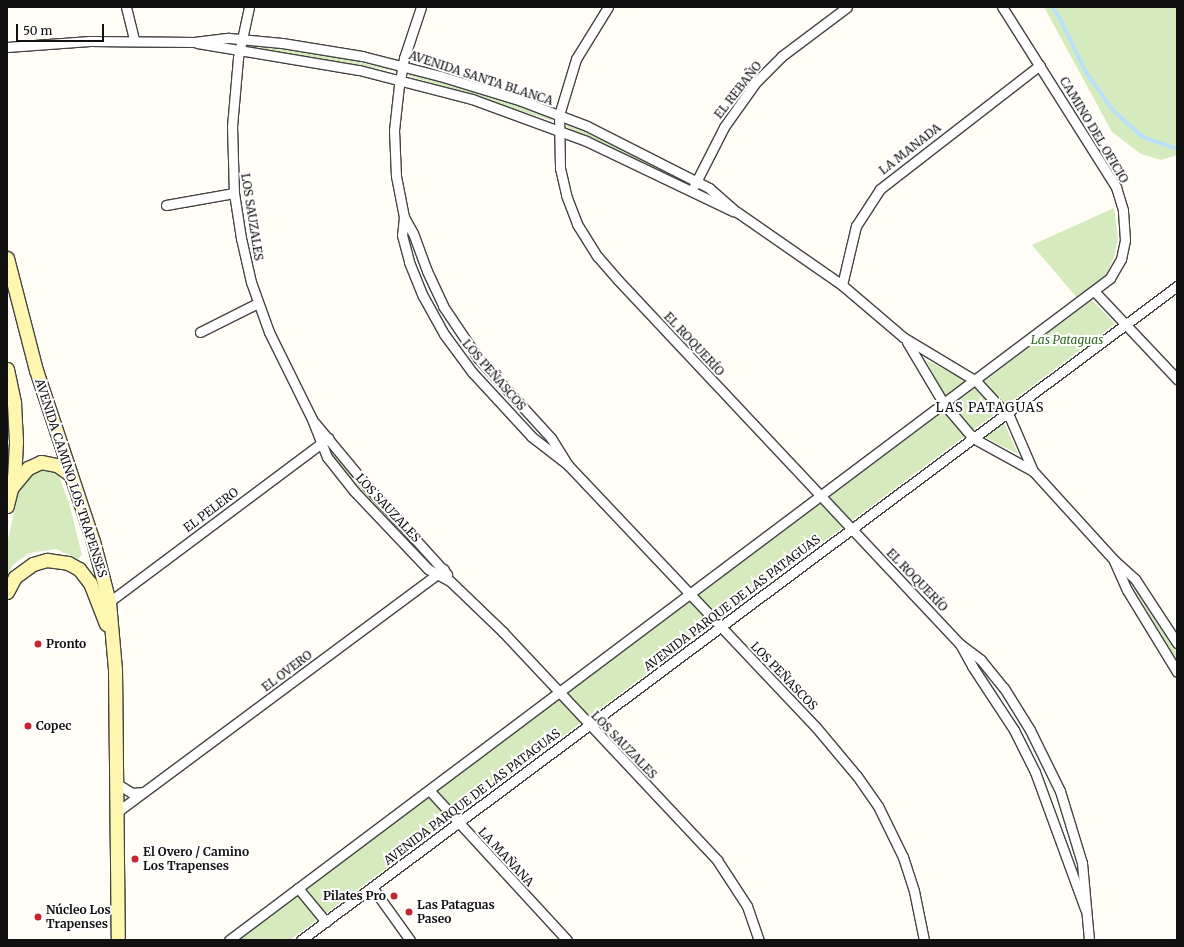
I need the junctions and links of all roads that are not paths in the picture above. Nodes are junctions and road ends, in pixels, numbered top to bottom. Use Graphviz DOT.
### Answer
graph roads {
  1 [pos="126,7"];
  2 [pos="249,7"];
  3 [pos="421,7"];
  4 [pos="608,7"];
  5 [pos="847,7"];
  6 [pos="1002,7"];
  7 [pos="242,39"];
  8 [pos="134,40"];
  9 [pos="194,42"];
  10 [pos="7,47"];
  11 [pos="240,52"];
  12 [pos="402,65"];
  13 [pos="1040,65"];
  14 [pos="400,79"];
  15 [pos="559,115"];
  16 [pos="558,129"];
  17 [pos="696,180"];
  18 [pos="690,192"];
  19 [pos="234,193"];
  20 [pos="166,205"];
  21 [pos="737,212"];
  22 [pos="404,217"];
  23 [pos="7,258"];
  24 [pos="842,285"];
  25 [pos="1177,286"];
  26 [pos="1095,292"];
  27 [pos="258,303"];
  28 [pos="1125,324"];
  29 [pos="200,332"];
  30 [pos="903,337"];
  31 [pos="7,369"];
  32 [pos="1177,379"];
  33 [pos="976,381"];
  34 [pos="944,404"];
  35 [pos="1006,412"];
  36 [pos="312,418"];
  37 [pos="328,438"];
  38 [pos="973,438"];
  39 [pos="320,444"];
  40 [pos="568,465"];
  41 [pos="1033,471"];
  42 [pos="71,475"];
  43 [pos="12,488"];
  44 [pos="821,496"];
  45 [pos="7,506"];
  46 [pos="851,528"];
  47 [pos="1114,560"];
  48 [pos="441,571"];
  49 [pos="7,592"];
  50 [pos="690,594"];
  51 [pos="109,602"];
  52 [pos="720,626"];
  53 [pos="1177,643"];
  54 [pos="960,644"];
  55 [pos="114,650"];
  56 [pos="1177,672"];
  57 [pos="558,693"];
  58 [pos="589,725"];
  59 [pos="1049,766"];
  60 [pos="1035,772"];
  61 [pos="116,783"];
  62 [pos="429,790"];
  63 [pos="145,792"];
  64 [pos="117,812"];
  65 [pos="458,823"];
  66 [pos="372,887"];
  67 [pos="298,888"];
  68 [pos="1085,909"];
  69 [pos="326,922"];
  70 [pos="119,936"];
  71 [pos="229,940"];
  72 [pos="301,940"];
  73 [pos="410,940"];
  74 [pos="567,940"];
  75 [pos="759,940"];
  76 [pos="924,940"];
  77 [pos="1089,940"];
  1 -- 8 [label="street"];
  2 -- 7 [label="street, LOS SAUZALES"];
  3 -- 12 [label="street, LOS PEÑASCOS"];
  4 -- 15 [label="street, EL ROQUERÍO"];
  5 -- 17 [label="street, EL REBAÑO"];
  6 -- 13 [label="street, CAMINO DEL OFICIO"];
  7 -- 9 [label="street, AVENIDA SANTA BLANCA"];
  7 -- 11 [label="street, LOS SAUZALES"];
  7 -- 12 [label="street, AVENIDA SANTA BLANCA"];
  8 -- 9 [label="street, AVENIDA SANTA BLANCA"];
  8 -- 10 [label="street, AVENIDA SANTA BLANCA"];
  9 -- 11 [label="street, AVENIDA SANTA BLANCA"];
  11 -- 14 [label="street, AVENIDA SANTA BLANCA"];
  11 -- 19 [label="street, LOS SAUZALES"];
  12 -- 14 [label="street, LOS PEÑASCOS"];
  12 -- 15 [label="street, AVENIDA SANTA BLANCA"];
  13 -- 24 [label="street, LA MANADA"];
  13 -- 26 [label="street, CAMINO DEL OFICIO"];
  14 -- 16 [label="street, AVENIDA SANTA BLANCA"];
  14 -- 22 [label="street, LOS PEÑASCOS"];
  15 -- 16 [label="street, EL ROQUERÍO"];
  15 -- 17 [label="street, AVENIDA SANTA BLANCA"];
  16 -- 18 [label="street, AVENIDA SANTA BLANCA"];
  16 -- 44 [label="street, EL ROQUERÍO"];
  17 -- 18 [label="street, EL REBAÑO"];
  17 -- 21 [label="street, AVENIDA SANTA BLANCA"];
  18 -- 21 [label="street, AVENIDA SANTA BLANCA"];
  19 -- 20 [label="street"];
  19 -- 27 [label="street, LOS SAUZALES"];
  21 -- 24 [label="street, AVENIDA SANTA BLANCA"];
  22 -- 40 [label="street, LOS PEÑASCOS"];
  22 -- 40 [label="street, LOS PEÑASCOS"];
  23 -- 42 [label="main road, AVENIDA CAMINO LOS TRAPENSES"];
  24 -- 30 [label="street, AVENIDA SANTA BLANCA"];
  25 -- 28 [label="street, AVENIDA PARQUE DE LAS PATAGUAS"];
  26 -- 28 [label="street"];
  26 -- 33 [label="street"];
  27 -- 29 [label="street"];
  27 -- 36 [label="street, LOS SAUZALES"];
  28 -- 32 [label="street"];
  28 -- 35 [label="street, AVENIDA PARQUE DE LAS PATAGUAS"];
  30 -- 33 [label="street, AVENIDA SANTA BLANCA"];
  30 -- 34 [label="street, AVENIDA SANTA BLANCA"];
  31 -- 43 [label="main road"];
  33 -- 34 [label="street"];
  33 -- 35 [label="street, AVENIDA SANTA BLANCA"];
  34 -- 38 [label="street, AVENIDA SANTA BLANCA"];
  34 -- 44 [label="street"];
  35 -- 38 [label="street, AVENIDA PARQUE DE LAS PATAGUAS"];
  35 -- 41 [label="street, AVENIDA SANTA BLANCA"];
  36 -- 37 [label="street, LOS SAUZALES"];
  36 -- 39 [label="street, LOS SAUZALES"];
  37 -- 39 [label="street, EL PELERO"];
  37 -- 48 [label="street, LOS SAUZALES"];
  38 -- 41 [label="street, AVENIDA SANTA BLANCA"];
  38 -- 46 [label="street, AVENIDA PARQUE DE LAS PATAGUAS"];
  39 -- 48 [label="street, LOS SAUZALES"];
  39 -- 51 [label="street, EL PELERO"];
  40 -- 50 [label="street, LOS PEÑASCOS"];
  41 -- 47 [label="street, AVENIDA SANTA BLANCA"];
  42 -- 43 [label="main road"];
  42 -- 51 [label="main road, AVENIDA CAMINO LOS TRAPENSES"];
  43 -- 45 [label="main road"];
  44 -- 46 [label="street, EL ROQUERÍO"];
  44 -- 50 [label="street"];
  46 -- 52 [label="street, AVENIDA PARQUE DE LAS PATAGUAS"];
  46 -- 54 [label="street, EL ROQUERÍO"];
  47 -- 53 [label="street, AVENIDA SANTA BLANCA"];
  47 -- 56 [label="street, AVENIDA SANTA BLANCA"];
  48 -- 57 [label="street, LOS SAUZALES"];
  48 -- 63 [label="street, EL OVERO"];
  49 -- 55 [label="main road"];
  50 -- 52 [label="street, LOS PEÑASCOS"];
  50 -- 57 [label="street"];
  51 -- 55 [label="main road, AVENIDA CAMINO LOS TRAPENSES"];
  52 -- 58 [label="street, AVENIDA PARQUE DE LAS PATAGUAS"];
  52 -- 76 [label="street, LOS PEÑASCOS"];
  54 -- 59 [label="street, EL ROQUERÍO"];
  54 -- 60 [label="street, EL ROQUERÍO"];
  55 -- 61 [label="main road, AVENIDA CAMINO LOS TRAPENSES"];
  57 -- 58 [label="street, LOS SAUZALES"];
  57 -- 62 [label="street"];
  58 -- 65 [label="street, AVENIDA PARQUE DE LAS PATAGUAS"];
  58 -- 75 [label="street, LOS SAUZALES"];
  59 -- 60 [label="street"];
  59 -- 68 [label="street, EL ROQUERÍO"];
  60 -- 68 [label="street, EL ROQUERÍO"];
  61 -- 63 [label="street"];
  61 -- 64 [label="main road, AVENIDA CAMINO LOS TRAPENSES"];
  62 -- 65 [label="street, LA MAÑANA"];
  62 -- 67 [label="street"];
  63 -- 64 [label="street, EL OVERO"];
  64 -- 70 [label="main road, AVENIDA CAMINO LOS TRAPENSES"];
  65 -- 66 [label="street, AVENIDA PARQUE DE LAS PATAGUAS"];
  65 -- 74 [label="street, LA MAÑANA"];
  66 -- 69 [label="street, AVENIDA PARQUE DE LAS PATAGUAS"];
  66 -- 73 [label="street"];
  67 -- 69 [label="street"];
  67 -- 71 [label="street"];
  68 -- 77 [label="street, EL ROQUERÍO"];
  69 -- 72 [label="street, AVENIDA PARQUE DE LAS PATAGUAS"];
}
